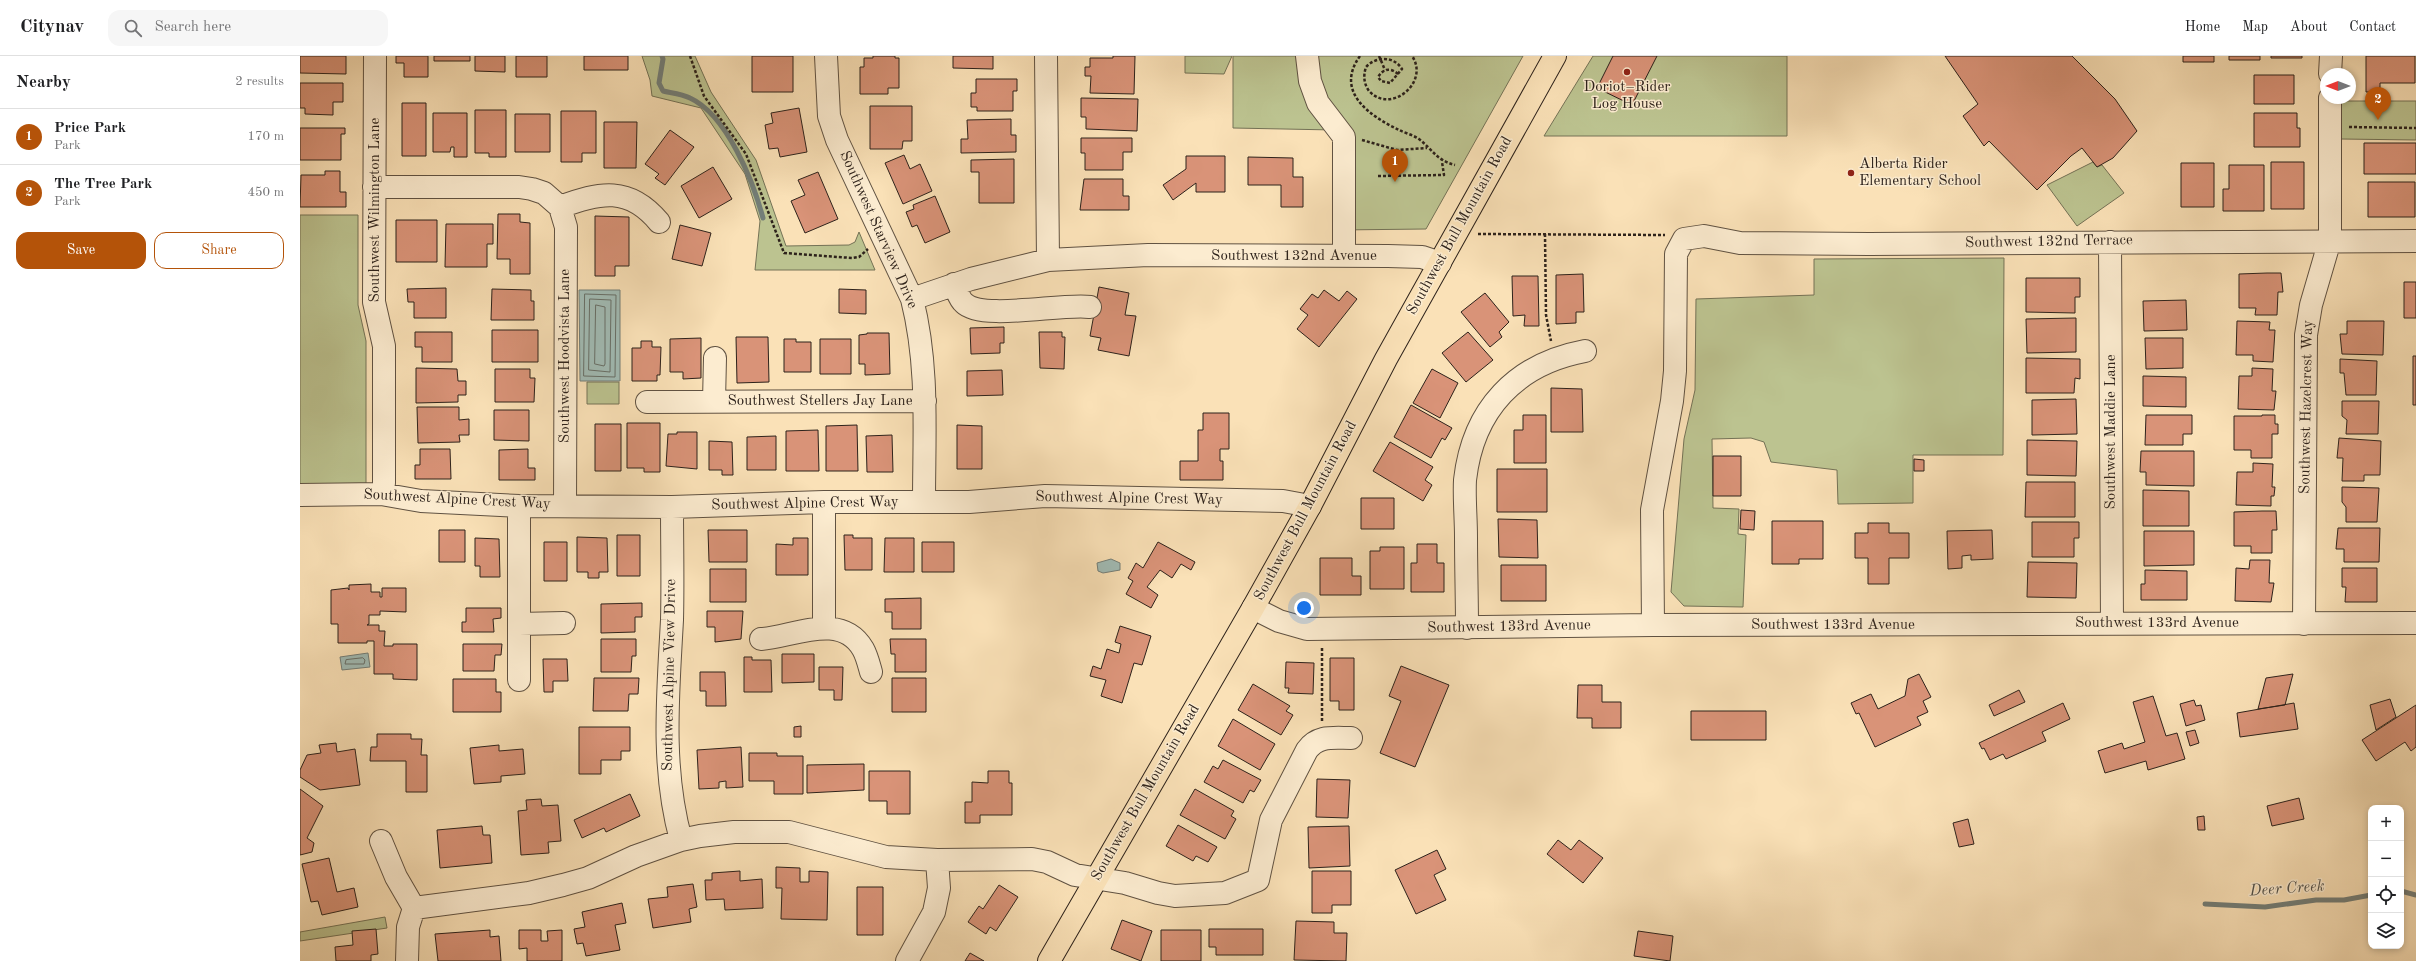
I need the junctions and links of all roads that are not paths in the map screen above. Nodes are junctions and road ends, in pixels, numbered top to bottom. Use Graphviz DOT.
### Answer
graph roads {
  1 [pos="375,56"];
  2 [pos="826,56"];
  3 [pos="1046,56"];
  4 [pos="1307,56"];
  5 [pos="1555,56"];
  6 [pos="2330,56"];
  7 [pos="2330,68"];
  8 [pos="2330,104"];
  9 [pos="374,187"];
  10 [pos="560,207"];
  11 [pos="659,222"];
  12 [pos="2330,240"];
  13 [pos="2416,241"];
  14 [pos="2110,242"];
  15 [pos="1344,256"];
  16 [pos="1048,260"];
  17 [pos="1440,263"];
  18 [pos="954,284"];
  19 [pos="912,299"];
  20 [pos="1090,307"];
  21 [pos="1585,351"];
  22 [pos="715,358"];
  23 [pos="714,400"];
  24 [pos="925,401"];
  25 [pos="647,402"];
  26 [pos="384,482"];
  27 [pos="300,494"];
  28 [pos="824,502"];
  29 [pos="924,502"];
  30 [pos="565,505"];
  31 [pos="519,506"];
  32 [pos="1310,506"];
  33 [pos="672,507"];
  34 [pos="1253,608"];
  35 [pos="564,623"];
  36 [pos="2112,623"];
  37 [pos="2416,623"];
  38 [pos="519,624"];
  39 [pos="2304,624"];
  40 [pos="1654,625"];
  41 [pos="824,628"];
  42 [pos="1467,628"];
  43 [pos="761,640"];
  44 [pos="871,672"];
  45 [pos="519,680"];
  46 [pos="1351,738"];
  47 [pos="681,840"];
  48 [pos="381,841"];
  49 [pos="937,860"];
  50 [pos="1097,878"];
  51 [pos="414,908"];
  52 [pos="407,961"];
  53 [pos="907,961"];
  54 [pos="1049,961"];
  1 -- 9 [label="street, Southwest Wilmington Lane"];
  2 -- 19 [label="street, Southwest Starview Drive"];
  3 -- 16 [label="street"];
  4 -- 15 [label="street"];
  5 -- 17 [label="main road, Southwest Bull Mountain Road"];
  6 -- 7 [label="street"];
  8 -- 12 [label="street, Southwest Hazelcrest Way"];
  9 -- 10 [label="street"];
  9 -- 26 [label="street, Southwest Wilmington Lane"];
  10 -- 11 [label="street"];
  10 -- 30 [label="street, Southwest Hoodvista Lane"];
  12 -- 13 [label="street, Southwest 132nd Terrace"];
  12 -- 14 [label="street, Southwest 132nd Terrace"];
  12 -- 39 [label="street, Southwest Hazelcrest Way"];
  14 -- 36 [label="street, Southwest Maddie Lane"];
  14 -- 40 [label="street, Southwest 132nd Terrace"];
  15 -- 16 [label="street, Southwest 132nd Avenue"];
  15 -- 17 [label="street, Southwest 132nd Avenue"];
  16 -- 18 [label="street, Southwest 132nd Avenue"];
  17 -- 32 [label="main road, Southwest Bull Mountain Road"];
  18 -- 19 [label="street, Southwest 132nd Avenue"];
  18 -- 20 [label="street"];
  19 -- 24 [label="street, Southwest Starview Drive"];
  21 -- 42 [label="street"];
  22 -- 23 [label="street, Southwest Stellers Jay Lane"];
  23 -- 24 [label="street, Southwest Stellers Jay Lane"];
  23 -- 25 [label="street, Southwest Stellers Jay Lane"];
  24 -- 29 [label="street, Southwest Starview Drive"];
  27 -- 31 [label="street, Southwest Alpine Crest Way"];
  28 -- 29 [label="street, Southwest Alpine Crest Way"];
  28 -- 33 [label="street, Southwest Alpine Crest Way"];
  28 -- 41 [label="street"];
  29 -- 32 [label="street, Southwest Alpine Crest Way"];
  30 -- 31 [label="street, Southwest Alpine Crest Way"];
  30 -- 33 [label="street, Southwest Alpine Crest Way"];
  31 -- 38 [label="street"];
  32 -- 34 [label="main road, Southwest Bull Mountain Road"];
  33 -- 47 [label="street, Southwest Alpine View Drive"];
  34 -- 42 [label="street, Southwest 133rd Avenue"];
  34 -- 50 [label="main road, Southwest Bull Mountain Road"];
  35 -- 38 [label="street"];
  36 -- 39 [label="street, Southwest 133rd Avenue"];
  36 -- 40 [label="street, Southwest 133rd Avenue"];
  37 -- 39 [label="street, Southwest 133rd Avenue"];
  38 -- 45 [label="street"];
  40 -- 42 [label="street, Southwest 133rd Avenue"];
  41 -- 43 [label="street"];
  41 -- 44 [label="street"];
  46 -- 50 [label="street"];
  47 -- 49 [label="street"];
  47 -- 51 [label="street"];
  48 -- 51 [label="street"];
  49 -- 50 [label="street"];
  49 -- 53 [label="street"];
  50 -- 54 [label="main road, Southwest Bull Mountain Road"];
  51 -- 52 [label="street"];
}
